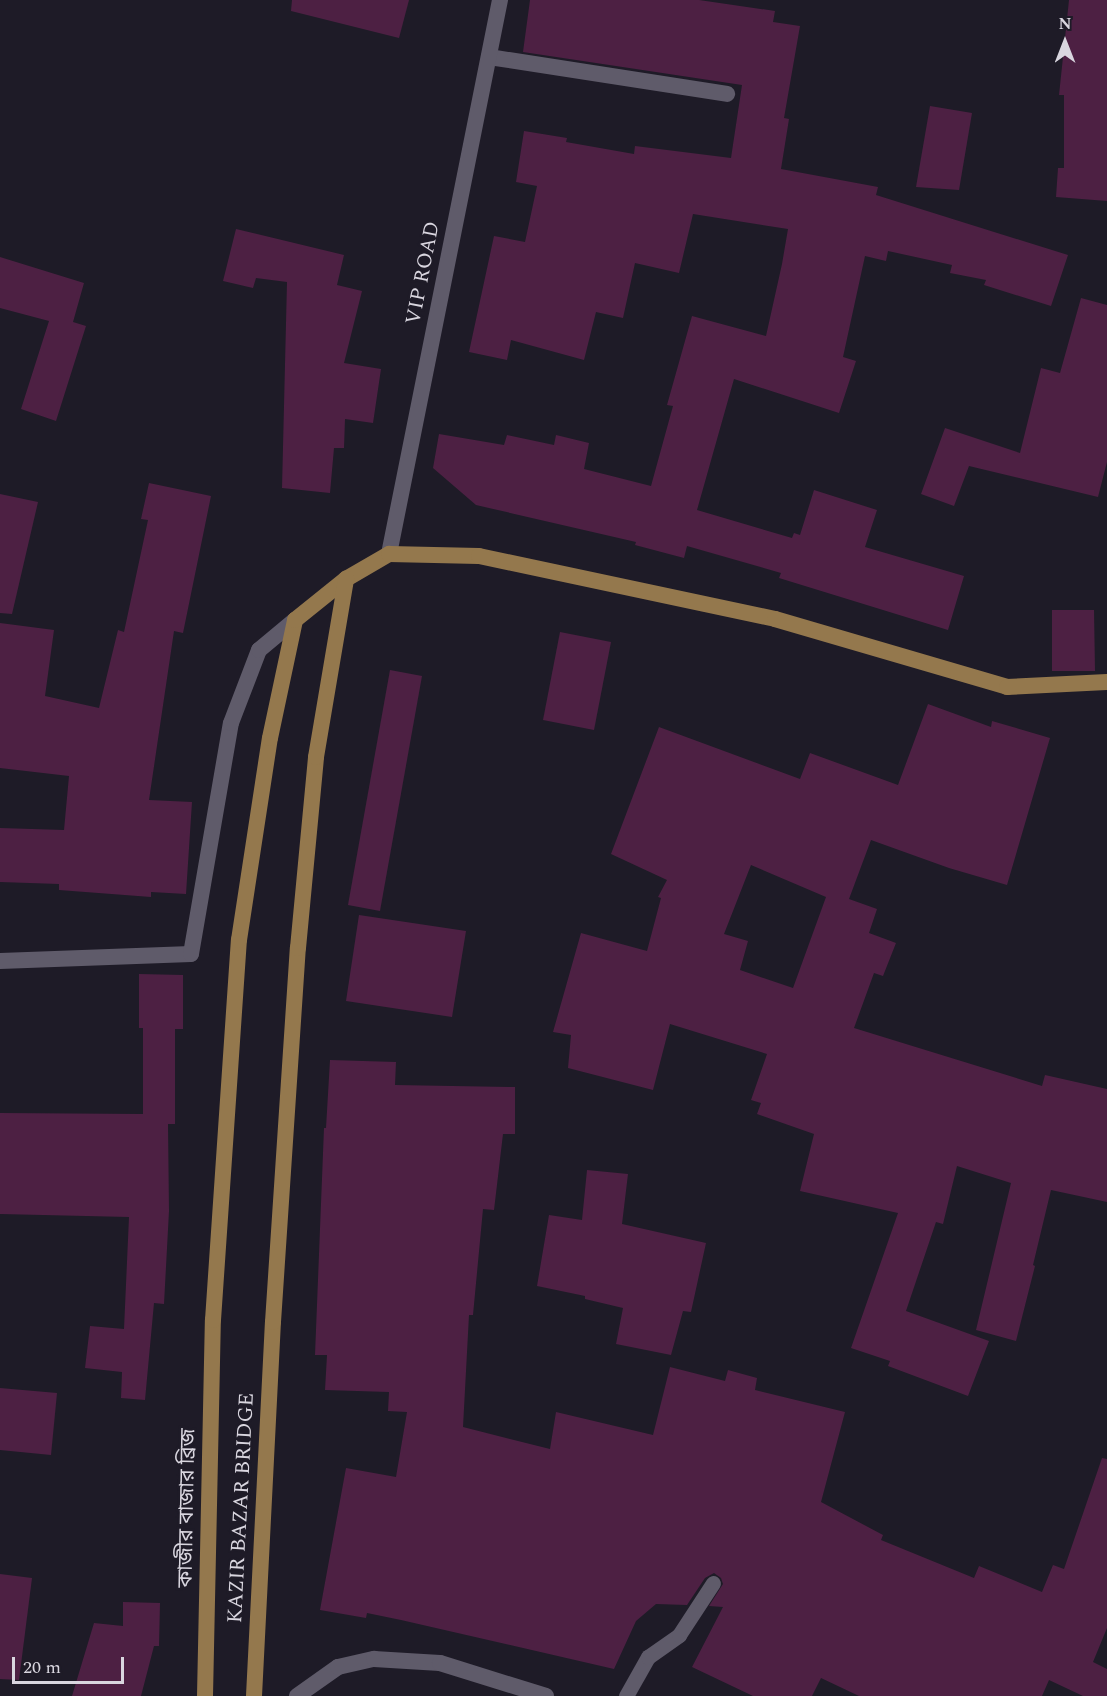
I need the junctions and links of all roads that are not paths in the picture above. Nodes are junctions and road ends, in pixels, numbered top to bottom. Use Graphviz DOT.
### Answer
graph roads {
  1 [pos="500,0"];
  2 [pos="489,57"];
  3 [pos="728,94"];
  4 [pos="389,554"];
  5 [pos="346,579"];
  6 [pos="295,620"];
  7 [pos="1107,682"];
  8 [pos="0,961"];
  9 [pos="713,1583"];
  10 [pos="205,1696"];
  11 [pos="254,1696"];
  12 [pos="297,1696"];
  13 [pos="546,1696"];
  14 [pos="626,1696"];
  1 -- 2 [label="street, VIP ROAD"];
  2 -- 3 [label="street"];
  2 -- 4 [label="street, VIP ROAD"];
  4 -- 5 [label="main road"];
  4 -- 7 [label="main road"];
  5 -- 6 [label="main road"];
  5 -- 11 [label="main road, KAZIR BAZAR BRIDGE"];
  6 -- 8 [label="street"];
  6 -- 10 [label="main road, কাজীর বাজার ব্রিজ"];
  9 -- 14 [label="lane"];
  12 -- 13 [label="street"];
}
